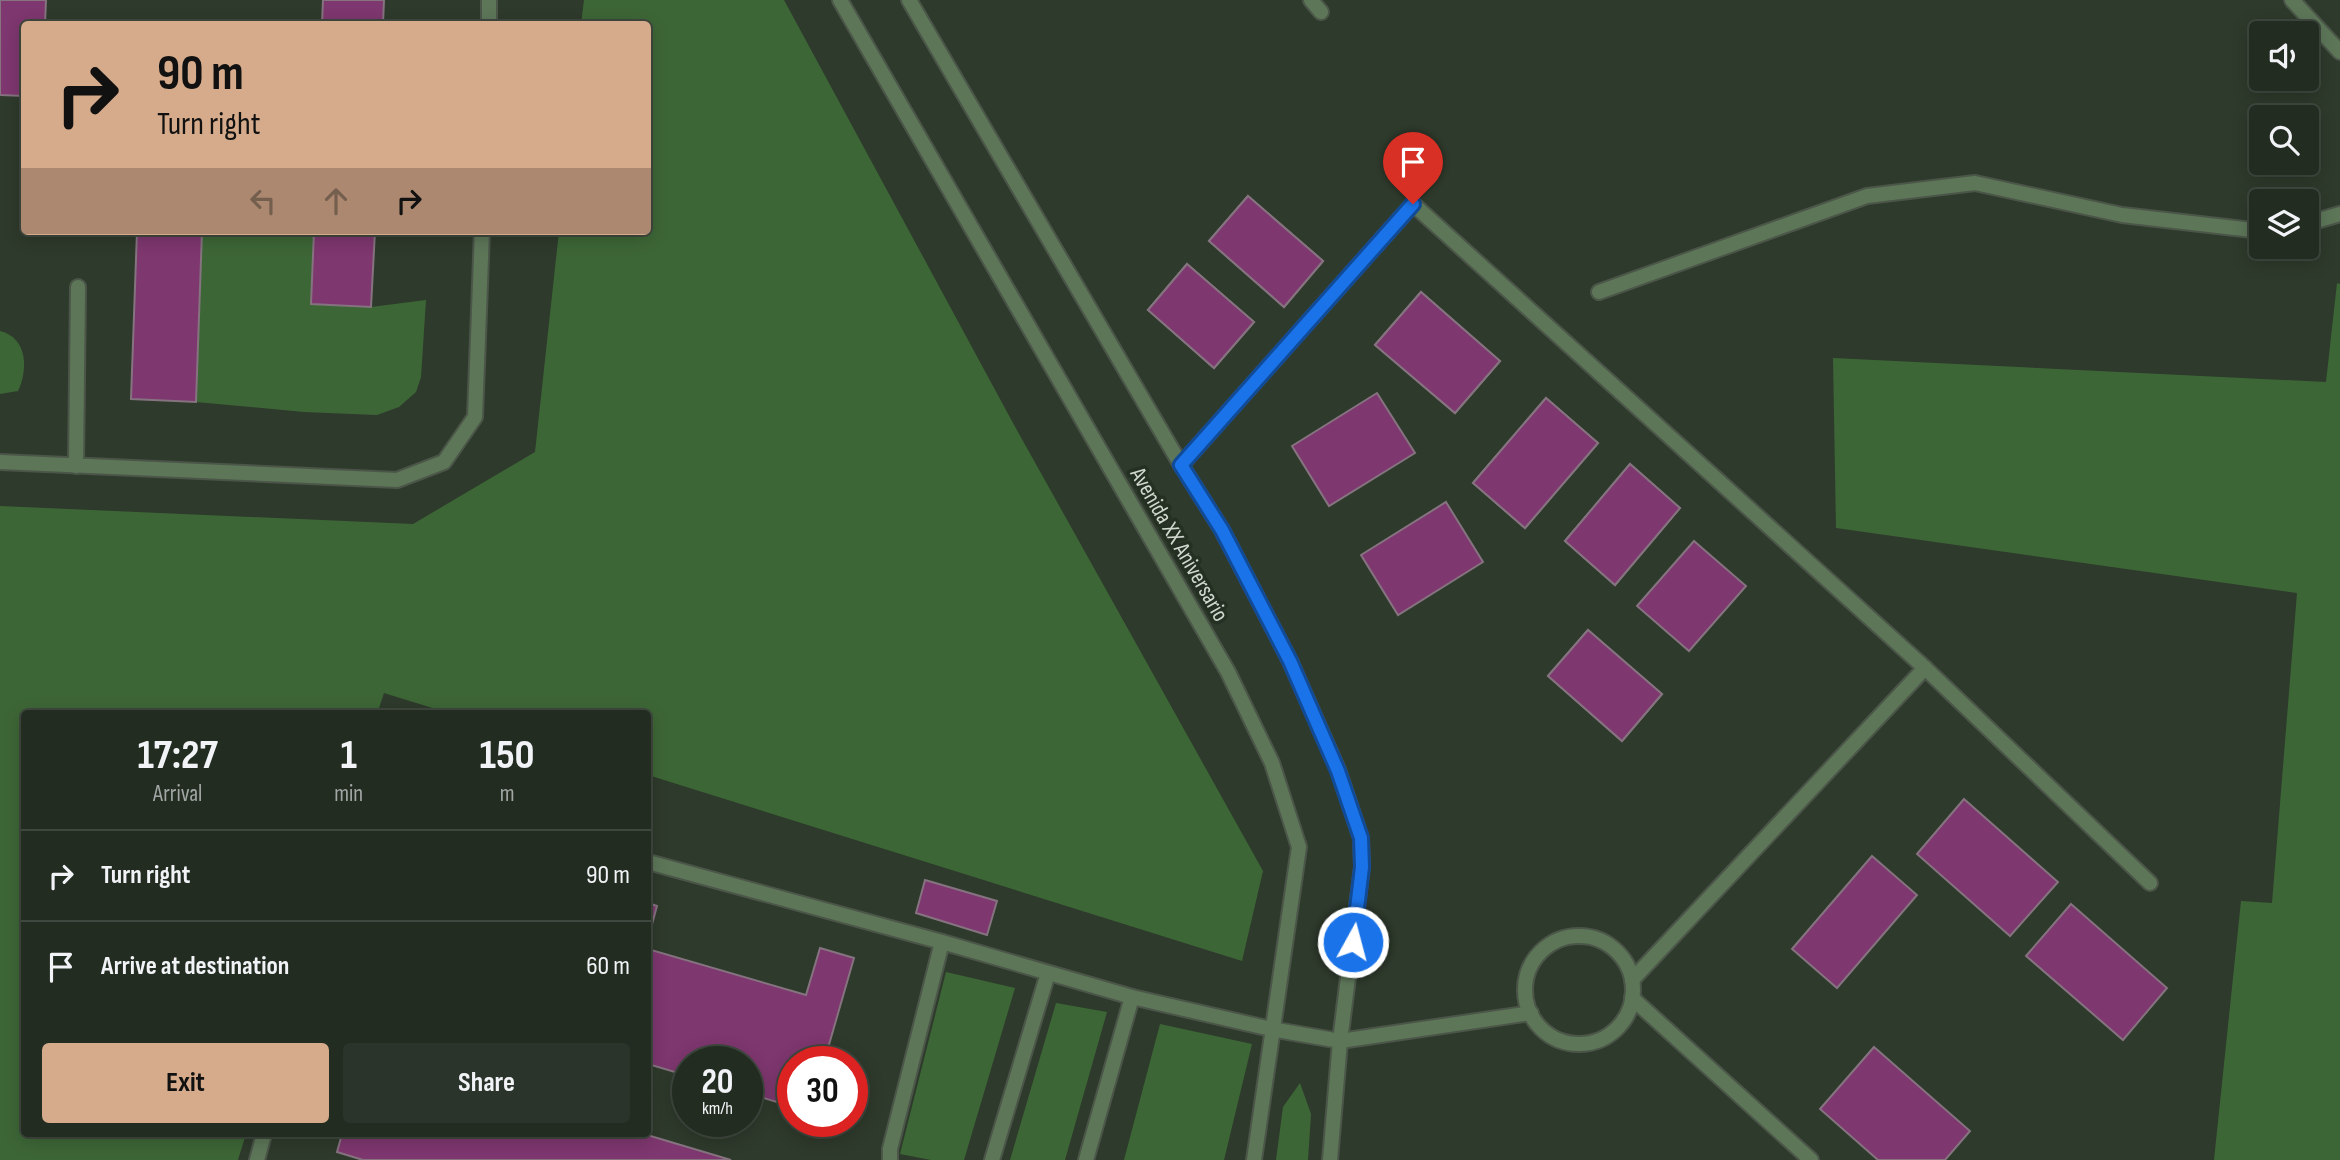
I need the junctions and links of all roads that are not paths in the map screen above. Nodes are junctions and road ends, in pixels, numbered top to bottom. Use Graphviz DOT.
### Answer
graph roads {
  1 [pos="489,0"];
  2 [pos="841,0"];
  3 [pos="909,0"];
  4 [pos="1311,0"];
  5 [pos="2292,0"];
  6 [pos="1321,12"];
  7 [pos="489,21"];
  8 [pos="2340,52"];
  9 [pos="2340,214"];
  10 [pos="2319,220"];
  11 [pos="2249,230"];
  12 [pos="482,235"];
  13 [pos="78,287"];
  14 [pos="1599,292"];
  15 [pos="0,462"];
  16 [pos="1181,465"];
  17 [pos="75,466"];
  18 [pos="1925,668"];
  19 [pos="651,863"];
  20 [pos="2150,883"];
  21 [pos="942,942"];
  22 [pos="1048,972"];
  23 [pos="1632,980"];
  24 [pos="1132,998"];
  25 [pos="1632,998"];
  26 [pos="1531,1013"];
  27 [pos="1272,1029"];
  28 [pos="1340,1041"];
  29 [pos="263,1137"];
  30 [pos="257,1160"];
  31 [pos="890,1160"];
  32 [pos="992,1160"];
  33 [pos="1086,1160"];
  34 [pos="1254,1160"];
  35 [pos="1330,1160"];
  36 [pos="1811,1160"];
  1 -- 7 [label="street"];
  2 -- 27 [label="street, Avenida XX Aniversario"];
  3 -- 16 [label="street, Avenida XX Aniversario"];
  4 -- 6 [label="street"];
  5 -- 8 [label="street"];
  9 -- 10 [label="street"];
  11 -- 14 [label="street"];
  12 -- 17 [label="street"];
  13 -- 17 [label="street"];
  15 -- 17 [label="street"];
  16 -- 18 [label="street"];
  16 -- 28 [label="street, Avenida XX Aniversario"];
  18 -- 20 [label="street"];
  18 -- 23 [label="street"];
  19 -- 21 [label="street"];
  21 -- 22 [label="street"];
  21 -- 31 [label="street"];
  22 -- 24 [label="street"];
  22 -- 32 [label="street"];
  23 -- 25 [label="street"];
  23 -- 26 [label="street"];
  24 -- 27 [label="street"];
  24 -- 33 [label="street"];
  25 -- 26 [label="street"];
  25 -- 36 [label="street"];
  26 -- 28 [label="street"];
  27 -- 28 [label="street"];
  27 -- 34 [label="street, Avenida XX Aniversario"];
  28 -- 35 [label="street, Avenida XX Aniversario"];
  29 -- 30 [label="street"];
}
